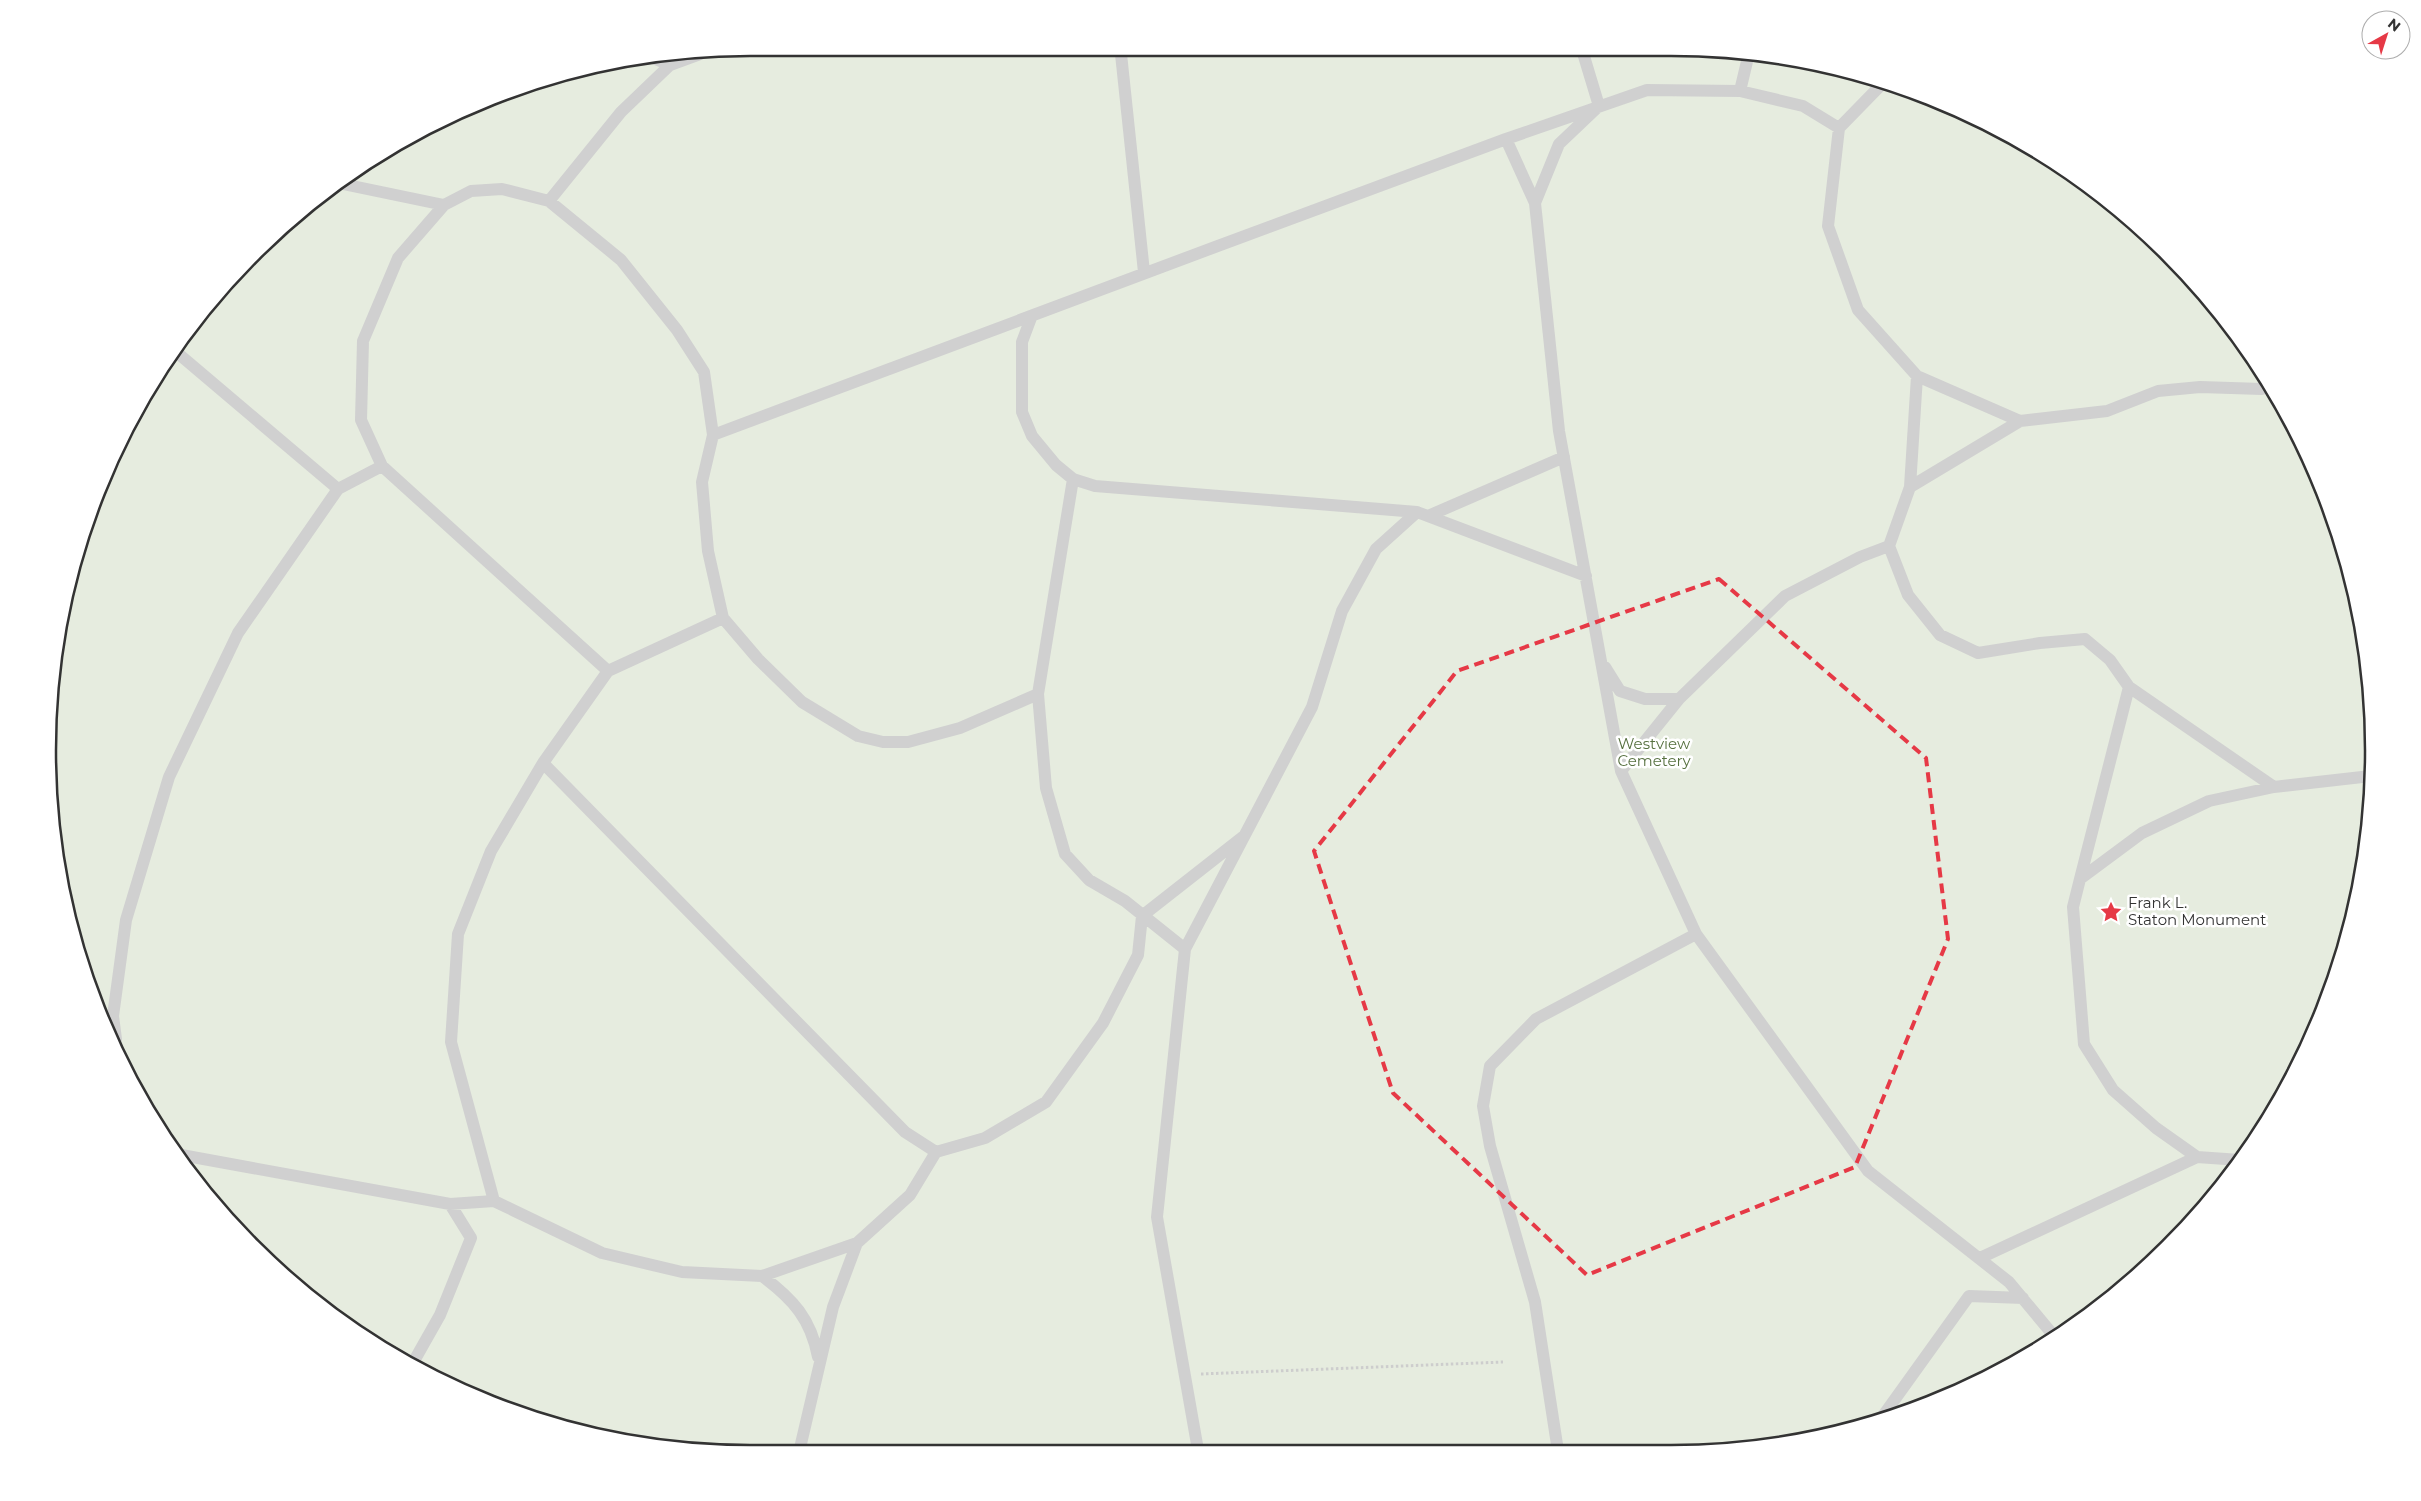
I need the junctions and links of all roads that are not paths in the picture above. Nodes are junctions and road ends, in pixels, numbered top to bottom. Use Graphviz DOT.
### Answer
graph roads {
  1 [pos="1122,56"];
  2 [pos="1584,56"];
  3 [pos="682,60"];
  4 [pos="1747,61"];
  5 [pos="664,62"];
  6 [pos="670,64"];
  7 [pos="1878,88"];
  8 [pos="1740,91"];
  9 [pos="1599,106"];
  10 [pos="1838,128"];
  11 [pos="1506,138"];
  12 [pos="348,185"];
  13 [pos="550,201"];
  14 [pos="1535,203"];
  15 [pos="444,205"];
  16 [pos="1144,272"];
  17 [pos="1031,318"];
  18 [pos="180,355"];
  19 [pos="1917,376"];
  20 [pos="2263,389"];
  21 [pos="2020,421"];
  22 [pos="713,436"];
  23 [pos="1564,457"];
  24 [pos="382,466"];
  25 [pos="1073,479"];
  26 [pos="1910,487"];
  27 [pos="338,489"];
  28 [pos="1422,514"];
  29 [pos="1889,546"];
  30 [pos="1586,576"];
  31 [pos="723,618"];
  32 [pos="1601,661"];
  33 [pos="608,671"];
  34 [pos="2130,687"];
  35 [pos="1038,694"];
  36 [pos="1679,699"];
  37 [pos="543,763"];
  38 [pos="1621,771"];
  39 [pos="2364,777"];
  40 [pos="2274,788"];
  41 [pos="1244,836"];
  42 [pos="2080,879"];
  43 [pos="1142,916"];
  44 [pos="1696,934"];
  45 [pos="1184,949"];
  46 [pos="115,1028"];
  47 [pos="936,1152"];
  48 [pos="188,1156"];
  49 [pos="2197,1157"];
  50 [pos="2231,1159"];
  51 [pos="494,1201"];
  52 [pos="450,1204"];
  53 [pos="857,1243"];
  54 [pos="1980,1258"];
  55 [pos="762,1276"];
  56 [pos="2023,1298"];
  57 [pos="2050,1332"];
  58 [pos="415,1359"];
  59 [pos="819,1361"];
  60 [pos="1887,1410"];
  61 [pos="801,1445"];
  62 [pos="1197,1445"];
  63 [pos="1557,1445"];
  1 -- 16 [label="lane"];
  2 -- 9 [label="lane"];
  3 -- 6 [label="lane"];
  4 -- 8 [label="lane"];
  5 -- 6 [label="lane"];
  6 -- 13 [label="lane"];
  7 -- 10 [label="lane"];
  8 -- 9 [label="lane"];
  8 -- 10 [label="lane"];
  9 -- 11 [label="lane"];
  9 -- 14 [label="lane"];
  10 -- 19 [label="lane"];
  11 -- 14 [label="lane"];
  11 -- 16 [label="lane"];
  12 -- 15 [label="lane"];
  13 -- 15 [label="lane"];
  13 -- 22 [label="lane"];
  14 -- 23 [label="lane"];
  15 -- 24 [label="lane"];
  16 -- 17 [label="lane"];
  17 -- 22 [label="lane"];
  17 -- 25 [label="lane"];
  18 -- 27 [label="lane"];
  19 -- 21 [label="lane"];
  19 -- 26 [label="lane"];
  20 -- 21 [label="lane"];
  21 -- 26 [label="lane"];
  22 -- 31 [label="lane"];
  23 -- 28 [label="lane"];
  23 -- 30 [label="lane"];
  24 -- 27 [label="lane"];
  24 -- 33 [label="lane"];
  25 -- 28 [label="lane"];
  25 -- 35 [label="lane"];
  26 -- 29 [label="lane"];
  27 -- 46 [label="lane"];
  28 -- 30 [label="lane"];
  28 -- 41 [label="lane"];
  29 -- 34 [label="lane"];
  29 -- 36 [label="lane"];
  30 -- 32 [label="lane"];
  31 -- 33 [label="lane"];
  31 -- 35 [label="lane"];
  32 -- 36 [label="lane"];
  32 -- 38 [label="lane"];
  33 -- 37 [label="lane"];
  34 -- 40 [label="lane"];
  34 -- 42 [label="lane"];
  35 -- 43 [label="lane"];
  36 -- 38 [label="lane"];
  37 -- 47 [label="lane"];
  37 -- 51 [label="lane"];
  38 -- 44 [label="lane"];
  39 -- 40 [label="lane"];
  40 -- 42 [label="lane"];
  41 -- 43 [label="lane"];
  41 -- 45 [label="lane"];
  42 -- 49 [label="lane"];
  43 -- 45 [label="lane"];
  43 -- 47 [label="lane"];
  44 -- 54 [label="lane"];
  44 -- 63 [label="lane"];
  45 -- 62 [label="lane"];
  47 -- 53 [label="lane"];
  48 -- 52 [label="lane"];
  49 -- 50 [label="lane"];
  49 -- 54 [label="lane"];
  51 -- 52 [label="lane"];
  51 -- 55 [label="lane"];
  52 -- 58 [label="lane"];
  53 -- 55 [label="lane"];
  53 -- 59 [label="lane"];
  54 -- 56 [label="lane"];
  55 -- 59 [label="lane"];
  56 -- 57 [label="lane"];
  56 -- 60 [label="lane"];
  59 -- 61 [label="lane"];
}
